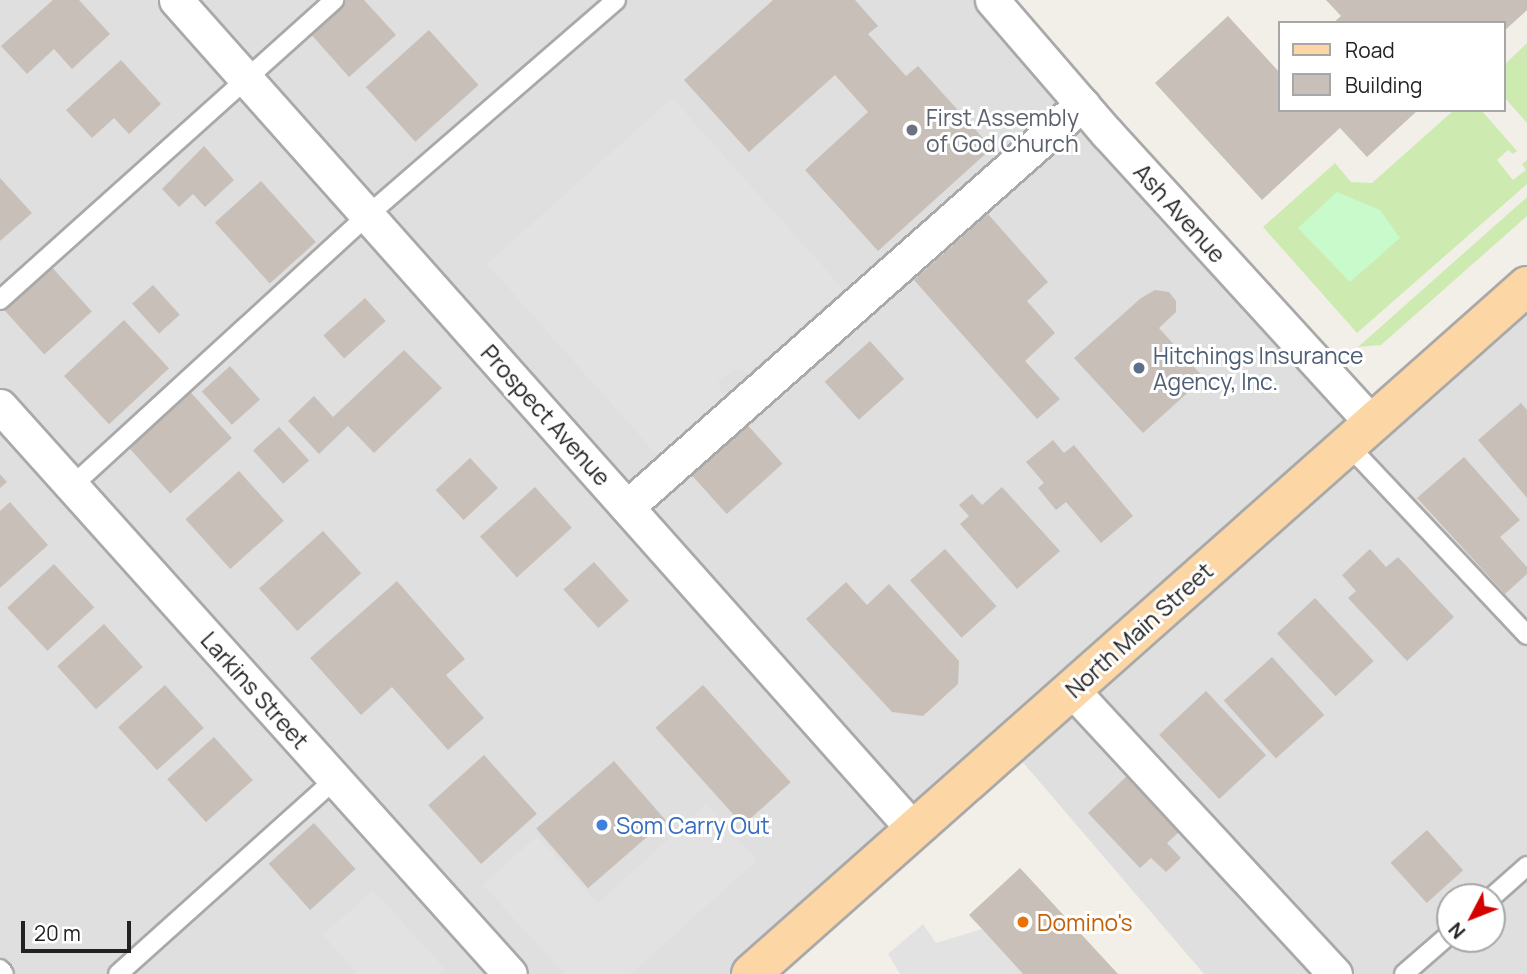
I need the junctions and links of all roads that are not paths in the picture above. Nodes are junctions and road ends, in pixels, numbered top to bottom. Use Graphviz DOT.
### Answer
graph roads {
  1 [pos="176,0"];
  2 [pos="334,0"];
  3 [pos="616,0"];
  4 [pos="992,0"];
  5 [pos="247,79"];
  6 [pos="1082,104"];
  7 [pos="368,215"];
  8 [pos="1527,286"];
  9 [pos="0,300"];
  10 [pos="0,406"];
  11 [pos="1360,434"];
  12 [pos="72,486"];
  13 [pos="627,507"];
  14 [pos="1527,635"];
  15 [pos="1072,690"];
  16 [pos="335,779"];
  17 [pos="914,830"];
  18 [pos="1527,866"];
  19 [pos="1506,885"];
  20 [pos="1436,946"];
  21 [pos="769,968"];
  22 [pos="0,969"];
  23 [pos="5,974"];
  24 [pos="118,974"];
  25 [pos="510,974"];
  26 [pos="1335,974"];
  27 [pos="1404,974"];
  1 -- 5 [label="street, Prospect Avenue"];
  2 -- 5 [label="lane"];
  3 -- 7 [label="lane"];
  4 -- 6 [label="street, Ash Avenue"];
  5 -- 7 [label="street, Prospect Avenue"];
  5 -- 9 [label="lane"];
  6 -- 11 [label="street, Ash Avenue"];
  6 -- 13 [label="street"];
  7 -- 12 [label="lane"];
  7 -- 13 [label="street, Prospect Avenue"];
  8 -- 11 [label="main road, North Main Street"];
  10 -- 12 [label="street, Larkins Street"];
  11 -- 14 [label="lane"];
  11 -- 15 [label="main road, North Main Street"];
  12 -- 16 [label="street, Larkins Street"];
  13 -- 17 [label="street, Prospect Avenue"];
  15 -- 17 [label="main road, North Main Street"];
  15 -- 26 [label="street"];
  16 -- 24 [label="lane"];
  16 -- 25 [label="street, Larkins Street"];
  17 -- 21 [label="main road, North Main Street"];
  18 -- 19 [label="lane"];
  20 -- 27 [label="lane"];
  22 -- 23 [label="lane"];
}
